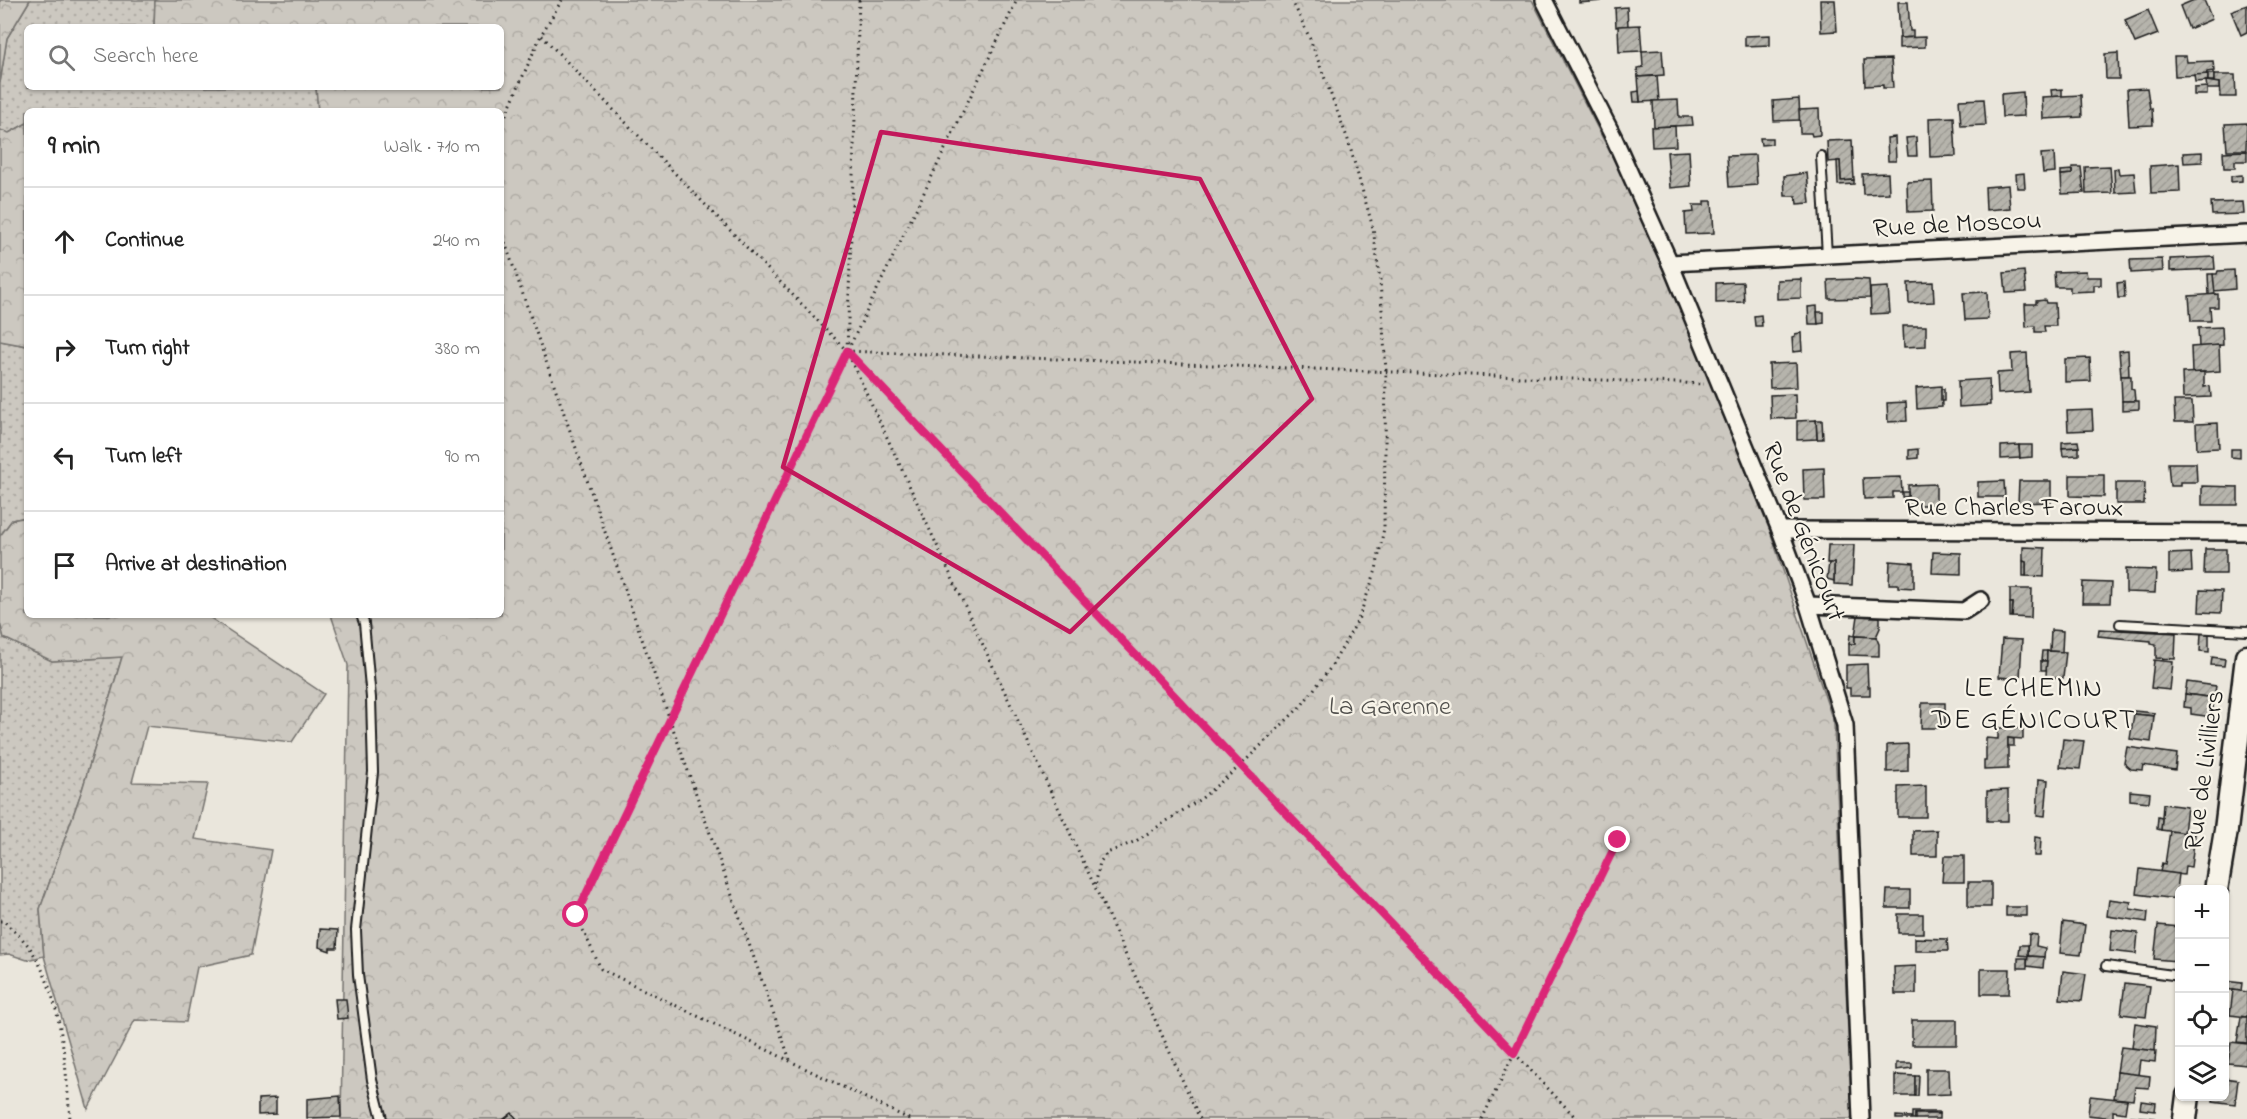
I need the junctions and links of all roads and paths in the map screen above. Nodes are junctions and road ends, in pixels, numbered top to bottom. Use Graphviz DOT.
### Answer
graph roads {
  1 [pos="562,0"];
  2 [pos="859,0"];
  3 [pos="1017,0"];
  4 [pos="1292,0"];
  5 [pos="1544,0"];
  6 [pos="541,35"];
  7 [pos="504,119"];
  8 [pos="1821,156"];
  9 [pos="2247,234"];
  10 [pos="504,240"];
  11 [pos="1827,255"];
  12 [pos="1670,263"];
  13 [pos="847,351"];
  14 [pos="1386,371"];
  15 [pos="1704,384"];
  16 [pos="1780,530"];
  17 [pos="2247,532"];
  18 [pos="1981,600"];
  19 [pos="1808,605"];
  20 [pos="362,618"];
  21 [pos="2120,624"];
  22 [pos="2247,631"];
  23 [pos="2247,657"];
  24 [pos="2244,700"];
  25 [pos="670,720"];
  26 [pos="1240,766"];
  27 [pos="1618,840"];
  28 [pos="2217,885"];
  29 [pos="1095,887"];
  30 [pos="0,921"];
  31 [pos="2106,966"];
  32 [pos="2175,975"];
  33 [pos="1514,1053"];
  34 [pos="790,1062"];
  35 [pos="2187,1101"];
  36 [pos="70,1119"];
  37 [pos="382,1119"];
  38 [pos="909,1119"];
  39 [pos="1200,1119"];
  40 [pos="1482,1119"];
  41 [pos="1577,1119"];
  42 [pos="1861,1119"];
  43 [pos="2185,1119"];
  1 -- 6 [label="path"];
  2 -- 13 [label="path"];
  3 -- 13 [label="path"];
  4 -- 14 [label="path"];
  5 -- 12 [label="street, Rue de Génicourt"];
  6 -- 7 [label="path"];
  6 -- 13 [label="path"];
  8 -- 11 [label="lane"];
  9 -- 11 [label="street, Rue de Moscou"];
  10 -- 25 [label="path"];
  11 -- 12 [label="street, Rue de Moscou"];
  12 -- 16 [label="street, Rue de Génicourt"];
  13 -- 14 [label="path"];
  13 -- 25 [label="path"];
  13 -- 26 [label="path"];
  13 -- 29 [label="path"];
  14 -- 15 [label="path"];
  14 -- 26 [label="path"];
  16 -- 17 [label="street, Rue Charles Faroux"];
  16 -- 19 [label="street, Rue de Génicourt"];
  18 -- 19 [label="street"];
  19 -- 42 [label="street, Rue de Génicourt"];
  20 -- 37 [label="lane"];
  21 -- 22 [label="lane"];
  23 -- 24 [label="street, Rue de Livilliers"];
  24 -- 28 [label="street, Rue de Livilliers"];
  25 -- 34 [label="path"];
  25 -- 34 [label="path"];
  26 -- 29 [label="path"];
  26 -- 33 [label="path"];
  27 -- 33 [label="path"];
  29 -- 39 [label="path"];
  30 -- 36 [label="path"];
  31 -- 32 [label="lane"];
  33 -- 40 [label="path"];
  33 -- 41 [label="path"];
  34 -- 38 [label="path"];
  35 -- 43 [label="street"];
}
